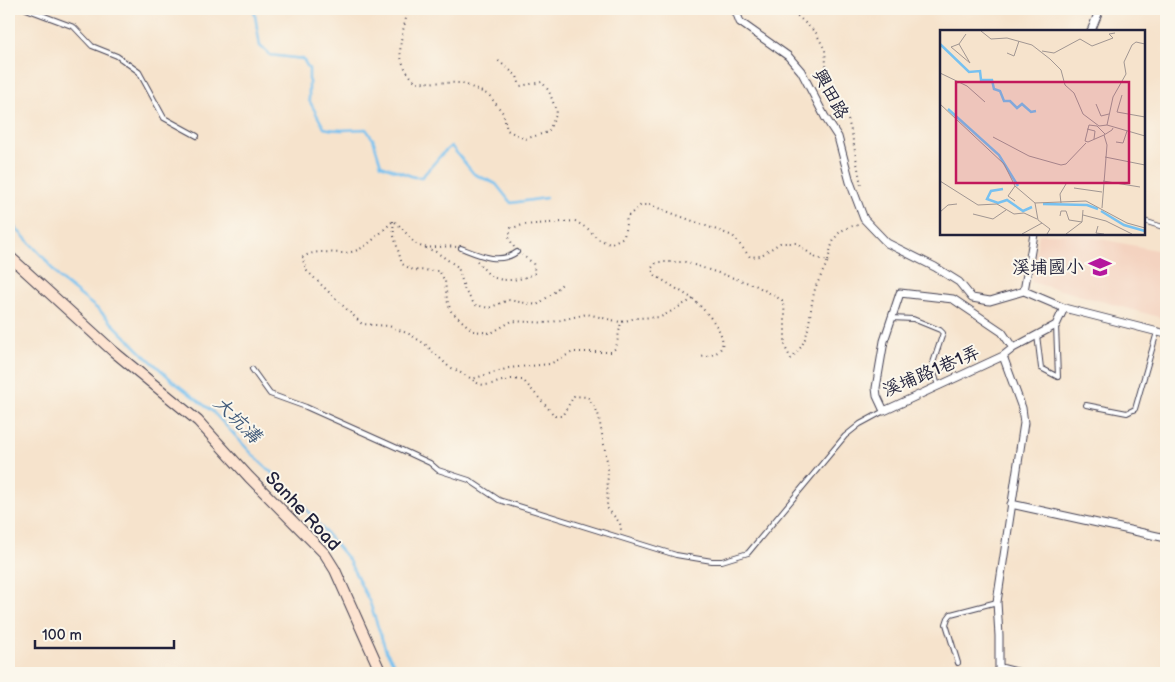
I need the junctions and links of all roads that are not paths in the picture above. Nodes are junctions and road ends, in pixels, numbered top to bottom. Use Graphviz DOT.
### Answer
graph roads {
  1 [pos="26,9"];
  2 [pos="735,9"];
  3 [pos="1100,9"];
  4 [pos="1091,30"];
  5 [pos="197,136"];
  6 [pos="1145,221"];
  7 [pos="1166,228"];
  8 [pos="1034,235"];
  9 [pos="461,248"];
  10 [pos="517,252"];
  11 [pos="9,256"];
  12 [pos="1024,290"];
  13 [pos="1064,308"];
  14 [pos="891,318"];
  15 [pos="1056,325"];
  16 [pos="1158,332"];
  17 [pos="1166,334"];
  18 [pos="1037,335"];
  19 [pos="1013,348"];
  20 [pos="1002,356"];
  21 [pos="252,369"];
  22 [pos="938,386"];
  23 [pos="1086,405"];
  24 [pos="884,411"];
  25 [pos="1012,504"];
  26 [pos="1166,538"];
  27 [pos="997,602"];
  28 [pos="958,663"];
  29 [pos="999,670"];
  30 [pos="381,673"];
  31 [pos="1027,673"];
  1 -- 5 [label="lane"];
  2 -- 12 [label="street, 興田路"];
  3 -- 4 [label="street"];
  6 -- 7 [label="lane"];
  8 -- 12 [label="street"];
  9 -- 10 [label="lane"];
  11 -- 30 [label="main road, Sanhe Road"];
  12 -- 13 [label="street"];
  13 -- 15 [label="street"];
  13 -- 16 [label="street"];
  14 -- 19 [label="street, 溪埔路1巷1弄"];
  14 -- 22 [label="lane"];
  14 -- 24 [label="street, 溪埔路1巷1弄"];
  15 -- 18 [label="street, 溪埔路1巷1弄"];
  15 -- 18 [label="lane"];
  16 -- 17 [label="street"];
  16 -- 23 [label="lane"];
  18 -- 19 [label="street, 溪埔路1巷1弄"];
  19 -- 20 [label="street, 溪埔路1巷1弄"];
  20 -- 22 [label="street, 溪埔路1巷1弄"];
  20 -- 25 [label="street, 溪埔路1巷1弄"];
  21 -- 24 [label="lane"];
  22 -- 24 [label="street, 溪埔路1巷1弄"];
  25 -- 26 [label="street"];
  25 -- 27 [label="street, 溪埔路1巷1弄"];
  27 -- 28 [label="lane"];
  27 -- 29 [label="street, 溪埔路1巷1弄"];
  29 -- 31 [label="lane"];
}
